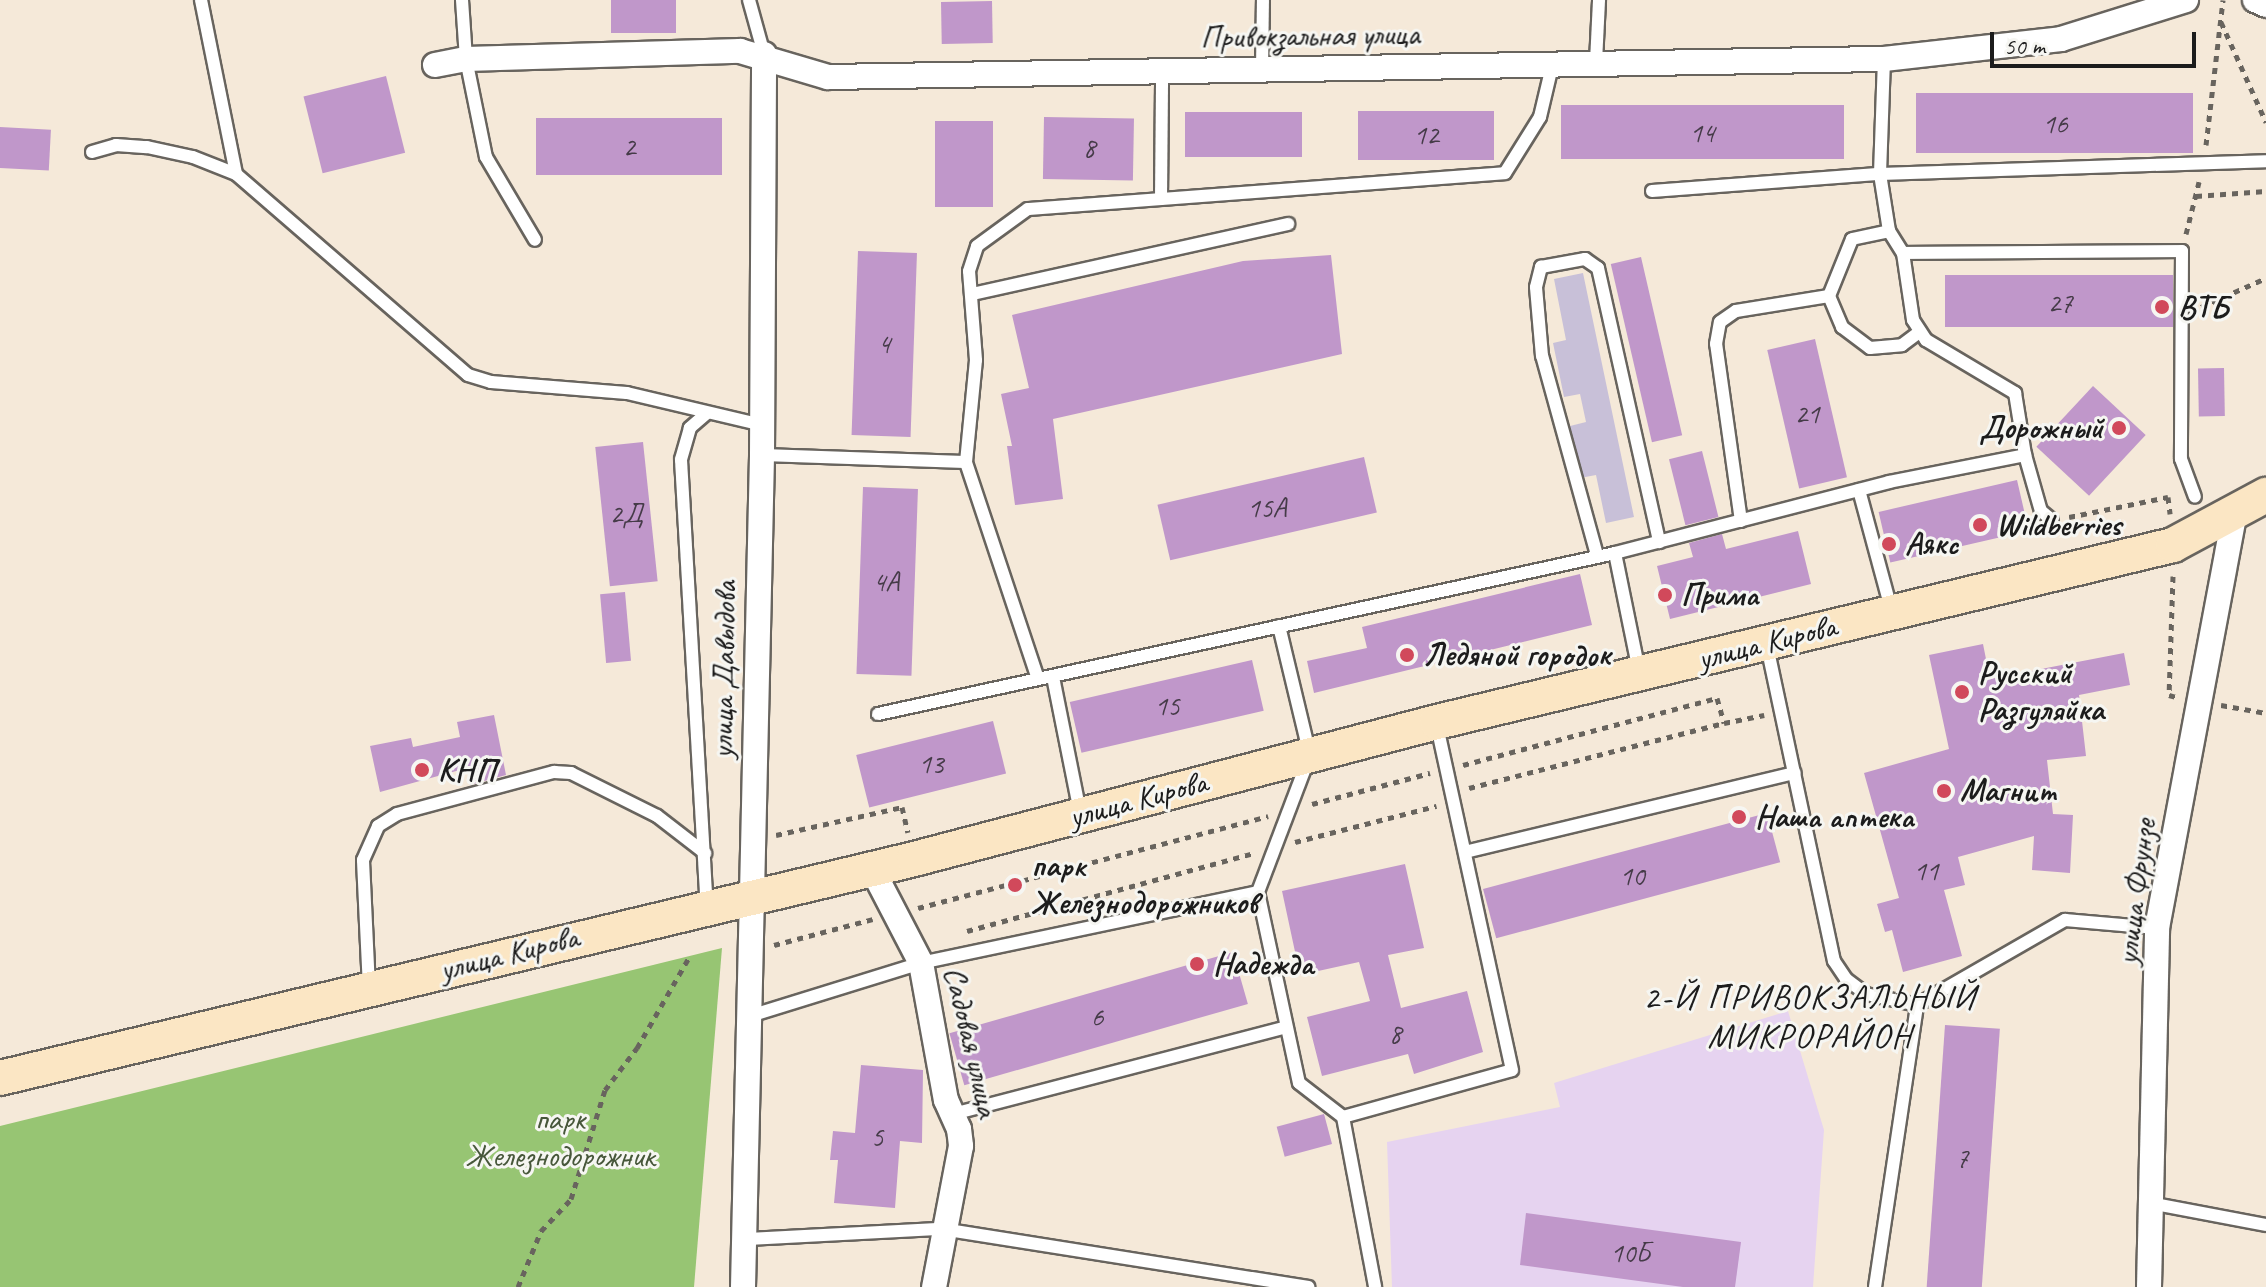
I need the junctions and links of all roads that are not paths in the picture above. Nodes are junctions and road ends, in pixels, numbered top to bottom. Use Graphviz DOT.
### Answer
graph roads {
  1 [pos="201,0"];
  2 [pos="462,0"];
  3 [pos="749,0"];
  4 [pos="1263,0"];
  5 [pos="1599,0"];
  6 [pos="2186,0"];
  7 [pos="2255,0"];
  8 [pos="2266,5"];
  9 [pos="764,54"];
  10 [pos="466,59"];
  11 [pos="1884,59"];
  12 [pos="1553,62"];
  13 [pos="1596,62"];
  14 [pos="435,65"];
  15 [pos="1262,69"];
  16 [pos="1162,72"];
  17 [pos="92,152"];
  18 [pos="2266,161"];
  19 [pos="236,174"];
  20 [pos="1880,174"];
  21 [pos="1652,191"];
  22 [pos="1161,199"];
  23 [pos="1288,224"];
  24 [pos="1889,231"];
  25 [pos="535,240"];
  26 [pos="1903,253"];
  27 [pos="972,294"];
  28 [pos="1829,296"];
  29 [pos="1918,333"];
  30 [pos="707,413"];
  31 [pos="762,425"];
  32 [pos="762,455"];
  33 [pos="2025,455"];
  34 [pos="966,462"];
  35 [pos="1859,490"];
  36 [pos="2266,495"];
  37 [pos="2195,497"];
  38 [pos="2235,511"];
  39 [pos="2052,520"];
  40 [pos="1741,521"];
  41 [pos="1659,542"];
  42 [pos="1615,553"];
  43 [pos="1597,555"];
  44 [pos="1892,612"];
  45 [pos="1279,626"];
  46 [pos="1766,643"];
  47 [pos="1639,673"];
  48 [pos="1053,677"];
  49 [pos="1038,679"];
  50 [pos="878,714"];
  51 [pos="1437,722"];
  52 [pos="1310,755"];
  53 [pos="1795,773"];
  54 [pos="1081,814"];
  55 [pos="1465,852"];
  56 [pos="705,853"];
  57 [pos="872,869"];
  58 [pos="1258,892"];
  59 [pos="751,894"];
  60 [pos="707,905"];
  61 [pos="2157,928"];
  62 [pos="921,963"];
  63 [pos="369,989"];
  64 [pos="1917,1005"];
  65 [pos="750,1016"];
  66 [pos="1286,1027"];
  67 [pos="0,1078"];
  68 [pos="953,1114"];
  69 [pos="1343,1117"];
  70 [pos="2155,1204"];
  71 [pos="2266,1225"];
  72 [pos="942,1229"];
  73 [pos="748,1239"];
  74 [pos="743,1287"];
  75 [pos="934,1287"];
  76 [pos="1308,1287"];
  77 [pos="1375,1287"];
  78 [pos="1875,1287"];
  79 [pos="2149,1287"];
  1 -- 19 [label="lane"];
  2 -- 10 [label="lane"];
  3 -- 9 [label="lane"];
  4 -- 15 [label="lane"];
  5 -- 13 [label="lane"];
  6 -- 11 [label="street, Привокзальная улица"];
  7 -- 8 [label="street"];
  9 -- 10 [label="street, Привокзальная улица"];
  9 -- 16 [label="street, Привокзальная улица"];
  9 -- 31 [label="street, улица Давыдова"];
  10 -- 14 [label="street, Привокзальная улица"];
  10 -- 25 [label="lane"];
  11 -- 13 [label="street, Привокзальная улица"];
  11 -- 20 [label="lane"];
  12 -- 13 [label="street, Привокзальная улица"];
  12 -- 15 [label="street, Привокзальная улица"];
  12 -- 22 [label="lane"];
  15 -- 16 [label="street, Привокзальная улица"];
  16 -- 22 [label="lane"];
  17 -- 19 [label="lane"];
  18 -- 20 [label="lane"];
  19 -- 30 [label="lane"];
  20 -- 21 [label="lane"];
  20 -- 24 [label="lane"];
  22 -- 27 [label="lane"];
  23 -- 27 [label="lane"];
  24 -- 26 [label="lane"];
  24 -- 28 [label="lane"];
  26 -- 29 [label="lane"];
  26 -- 37 [label="lane"];
  27 -- 34 [label="lane"];
  28 -- 29 [label="lane"];
  28 -- 40 [label="lane"];
  29 -- 33 [label="lane"];
  30 -- 31 [label="lane"];
  30 -- 56 [label="lane"];
  31 -- 32 [label="street, улица Давыдова"];
  32 -- 34 [label="lane"];
  32 -- 59 [label="street, улица Давыдова"];
  33 -- 35 [label="lane"];
  33 -- 39 [label="lane"];
  34 -- 49 [label="lane"];
  35 -- 40 [label="lane"];
  35 -- 44 [label="lane"];
  36 -- 38 [label="main road, улица Кирова"];
  38 -- 44 [label="main road, улица Кирова"];
  38 -- 61 [label="street, улица Фрунзе"];
  40 -- 41 [label="lane"];
  41 -- 42 [label="lane"];
  41 -- 43 [label="lane"];
  42 -- 43 [label="lane"];
  42 -- 47 [label="lane"];
  43 -- 45 [label="lane"];
  44 -- 46 [label="main road, улица Кирова"];
  45 -- 48 [label="lane"];
  45 -- 52 [label="lane"];
  46 -- 47 [label="main road, улица Кирова"];
  46 -- 53 [label="lane"];
  47 -- 51 [label="main road, улица Кирова"];
  48 -- 49 [label="lane"];
  48 -- 54 [label="lane"];
  49 -- 50 [label="lane"];
  51 -- 52 [label="main road, улица Кирова"];
  51 -- 55 [label="lane"];
  52 -- 54 [label="main road, улица Кирова"];
  52 -- 58 [label="lane"];
  53 -- 55 [label="lane"];
  53 -- 64 [label="lane"];
  54 -- 57 [label="main road, улица Кирова"];
  55 -- 69 [label="lane"];
  56 -- 60 [label="lane"];
  56 -- 63 [label="lane"];
  57 -- 59 [label="main road, улица Кирова"];
  57 -- 62 [label="street, Садовая улица"];
  58 -- 62 [label="lane"];
  58 -- 66 [label="lane"];
  59 -- 60 [label="main road, улица Кирова"];
  59 -- 65 [label="street, улица Давыдова"];
  60 -- 63 [label="main road, улица Кирова"];
  61 -- 64 [label="lane"];
  61 -- 70 [label="street, улица Фрунзе"];
  62 -- 65 [label="lane"];
  62 -- 68 [label="street, Садовая улица"];
  63 -- 67 [label="main road, улица Кирова"];
  64 -- 78 [label="lane"];
  65 -- 73 [label="street, улица Давыдова"];
  66 -- 68 [label="lane"];
  66 -- 69 [label="lane"];
  68 -- 72 [label="street, Садовая улица"];
  69 -- 77 [label="lane"];
  70 -- 71 [label="lane"];
  70 -- 79 [label="street, улица Фрунзе"];
  72 -- 73 [label="lane"];
  72 -- 75 [label="street, Садовая улица"];
  72 -- 76 [label="lane"];
  73 -- 74 [label="street, улица Давыдова"];
}
